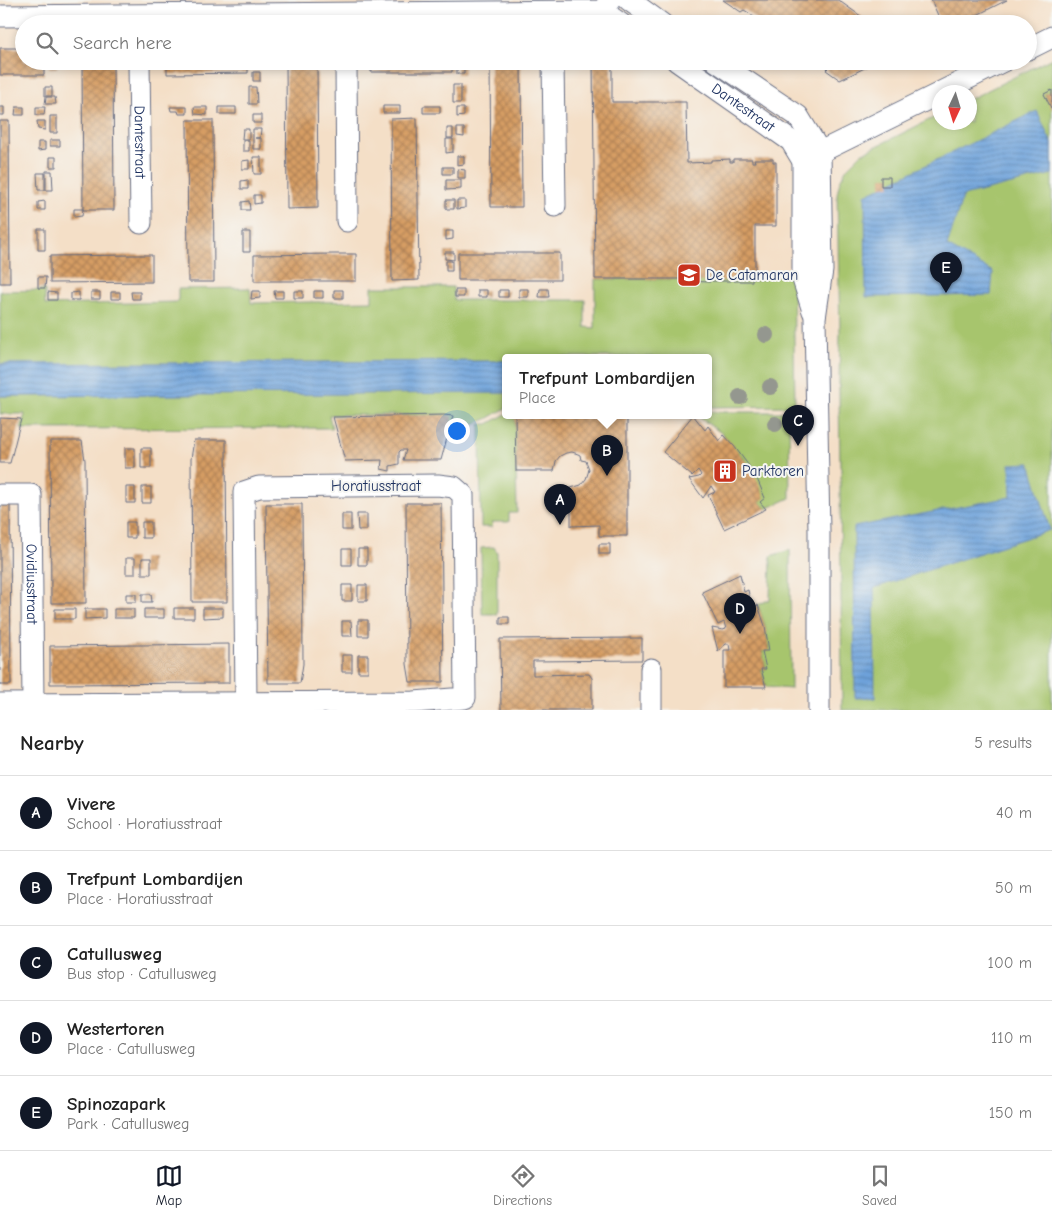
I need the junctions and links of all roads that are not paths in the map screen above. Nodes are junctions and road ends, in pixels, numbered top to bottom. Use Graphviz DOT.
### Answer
graph roads {
  1 [pos="629,0"];
  2 [pos="606,6"];
  3 [pos="139,13"];
  4 [pos="46,15"];
  5 [pos="221,15"];
  6 [pos="566,15"];
  7 [pos="650,15"];
  8 [pos="0,16"];
  9 [pos="15,16"];
  10 [pos="1052,37"];
  11 [pos="1037,44"];
  12 [pos="139,70"];
  13 [pos="346,70"];
  14 [pos="553,70"];
  15 [pos="690,70"];
  16 [pos="729,70"];
  17 [pos="985,70"];
  18 [pos="956,85"];
  19 [pos="932,97"];
  20 [pos="812,156"];
  21 [pos="555,206"];
  22 [pos="347,221"];
  23 [pos="141,223"];
  24 [pos="0,495"];
  25 [pos="651,669"];
  26 [pos="246,702"];
  27 [pos="0,704"];
  28 [pos="33,704"];
  29 [pos="415,706"];
  30 [pos="651,710"];
  31 [pos="819,710"];
  1 -- 7 [label="street"];
  2 -- 6 [label="street"];
  3 -- 4 [label="street"];
  3 -- 5 [label="street"];
  8 -- 9 [label="street"];
  10 -- 11 [label="street"];
  12 -- 23 [label="street, Dantestraat"];
  13 -- 22 [label="street"];
  14 -- 21 [label="street"];
  15 -- 20 [label="street, Dantestraat"];
  16 -- 20 [label="street, Dantestraat"];
  17 -- 18 [label="street"];
  19 -- 20 [label="street"];
  20 -- 31 [label="street"];
  24 -- 28 [label="street, Ovidiusstraat"];
  25 -- 30 [label="street"];
  26 -- 28 [label="street"];
  26 -- 29 [label="street"];
  26 -- 29 [label="street, Horatiusstraat"];
  27 -- 28 [label="street"];
}
